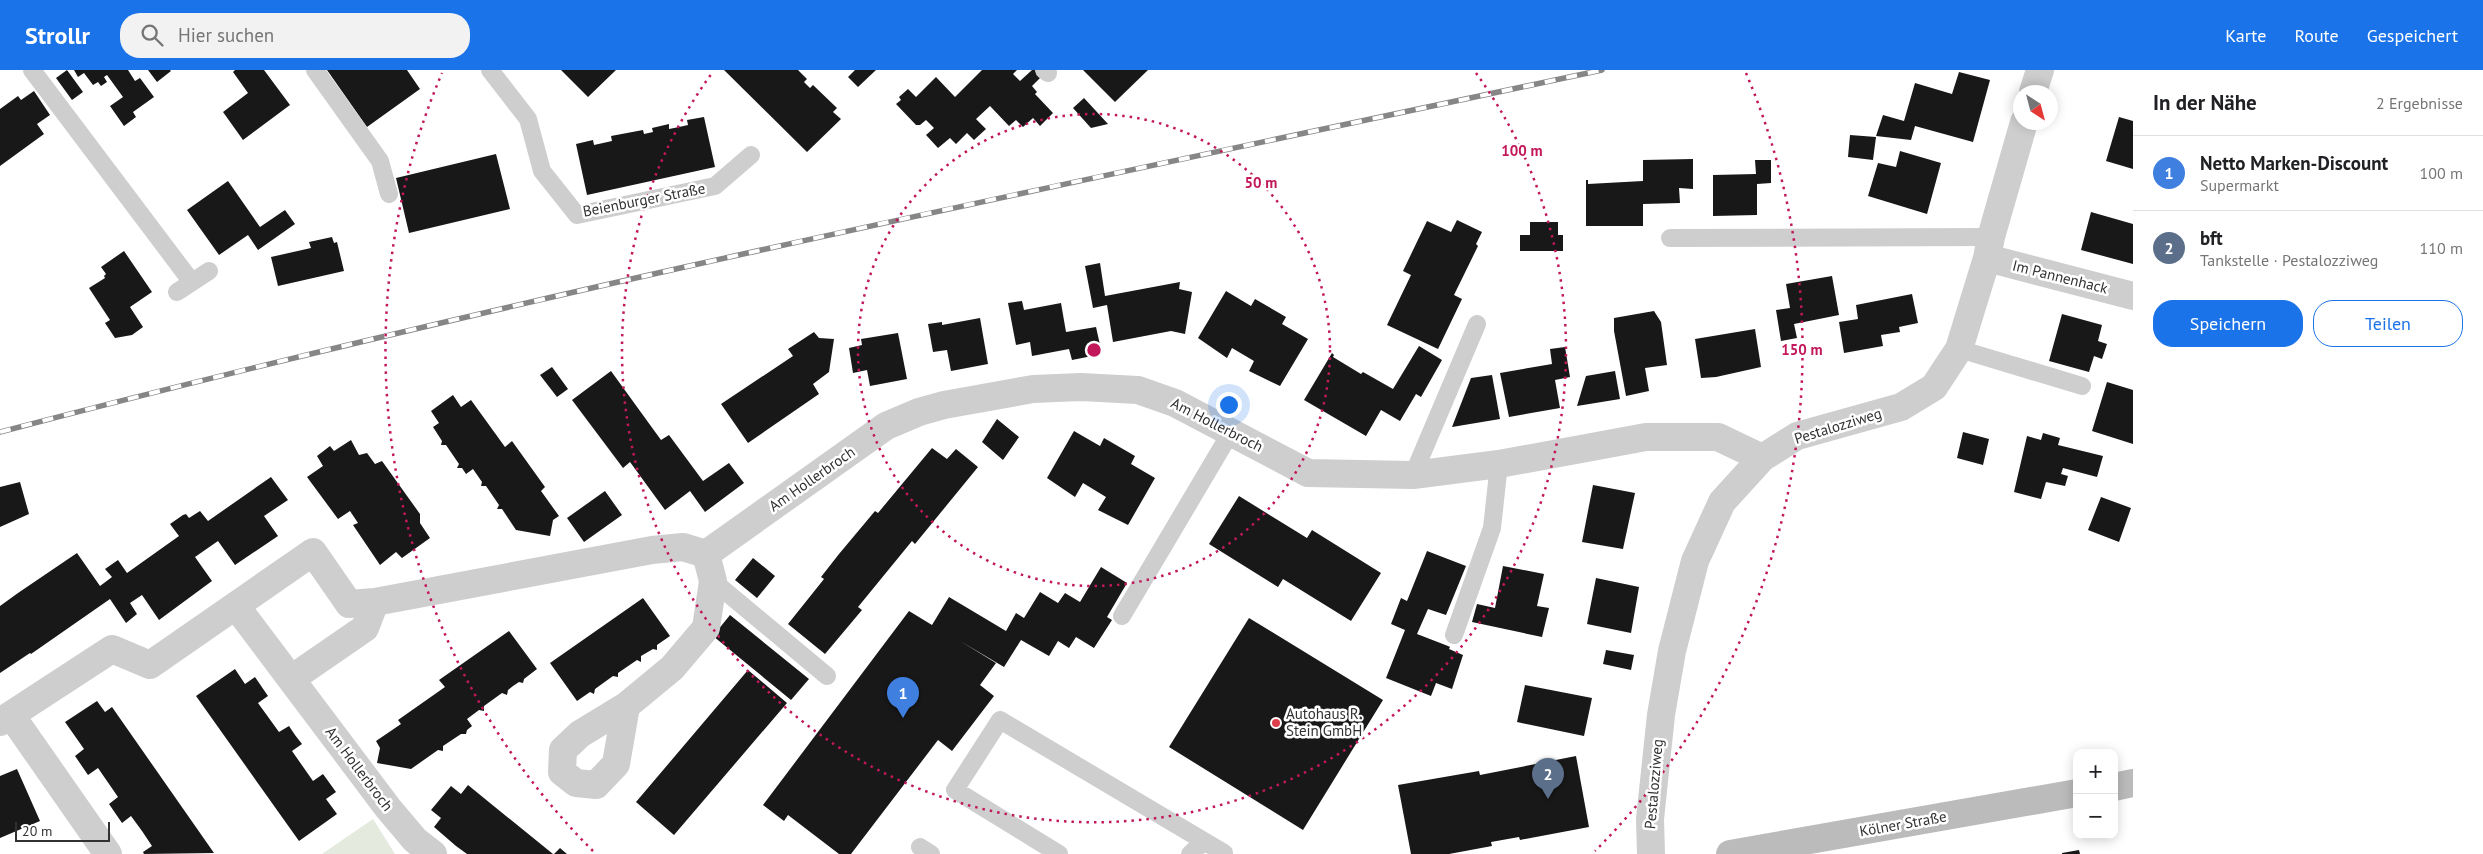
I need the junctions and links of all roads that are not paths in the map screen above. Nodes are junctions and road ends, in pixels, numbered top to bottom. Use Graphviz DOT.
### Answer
graph roads {
  1 [pos="32,70"];
  2 [pos="315,70"];
  3 [pos="490,70"];
  4 [pos="2040,70"];
  5 [pos="2035,85"];
  6 [pos="2022,130"];
  7 [pos="751,155"];
  8 [pos="389,194"];
  9 [pos="1670,238"];
  10 [pos="1989,248"];
  11 [pos="209,271"];
  12 [pos="191,281"];
  13 [pos="177,292"];
  14 [pos="2133,296"];
  15 [pos="1477,324"];
  16 [pos="1959,349"];
  17 [pos="2082,386"];
  18 [pos="1231,432"];
  19 [pos="1762,458"];
  20 [pos="1499,464"];
  21 [pos="1413,475"];
  22 [pos="706,554"];
  23 [pos="713,581"];
  24 [pos="375,602"];
  25 [pos="236,606"];
  26 [pos="1122,616"];
  27 [pos="1454,635"];
  28 [pos="827,676"];
  29 [pos="291,679"];
  30 [pos="626,706"];
  31 [pos="6,719"];
  32 [pos="2133,783"];
  33 [pos="2118,786"];
  34 [pos="2073,794"];
  35 [pos="1203,842"];
  36 [pos="1224,853"];
  37 [pos="108,854"];
  38 [pos="433,854"];
  39 [pos="1059,854"];
  40 [pos="1190,854"];
  41 [pos="1651,854"];
  42 [pos="1730,854"];
  1 -- 12 [label="lane"];
  2 -- 8 [label="lane"];
  3 -- 7 [label="lane, Beienburger Straße"];
  4 -- 5 [label="street"];
  6 -- 10 [label="street, Pestalozziweg"];
  9 -- 10 [label="lane"];
  10 -- 14 [label="street, Im Pannenhack"];
  10 -- 16 [label="street, Pestalozziweg"];
  11 -- 12 [label="lane"];
  12 -- 13 [label="lane"];
  15 -- 21 [label="lane"];
  16 -- 17 [label="lane"];
  16 -- 19 [label="street, Pestalozziweg"];
  18 -- 21 [label="street, Am Hollerbroch"];
  18 -- 22 [label="street, Am Hollerbroch"];
  18 -- 26 [label="lane"];
  19 -- 20 [label="street, Am Hollerbroch"];
  19 -- 41 [label="street, Pestalozziweg"];
  20 -- 21 [label="street, Am Hollerbroch"];
  20 -- 27 [label="lane"];
  22 -- 23 [label="street"];
  22 -- 24 [label="street"];
  23 -- 28 [label="lane"];
  23 -- 30 [label="street"];
  24 -- 25 [label="street"];
  24 -- 29 [label="street"];
  25 -- 29 [label="street, Am Hollerbroch"];
  25 -- 31 [label="street"];
  29 -- 38 [label="street, Am Hollerbroch"];
  31 -- 37 [label="street"];
  32 -- 33 [label="main road"];
  34 -- 42 [label="main road, Kölner Straße"];
  35 -- 36 [label="lane"];
  35 -- 39 [label="lane"];
  35 -- 40 [label="lane"];
}
